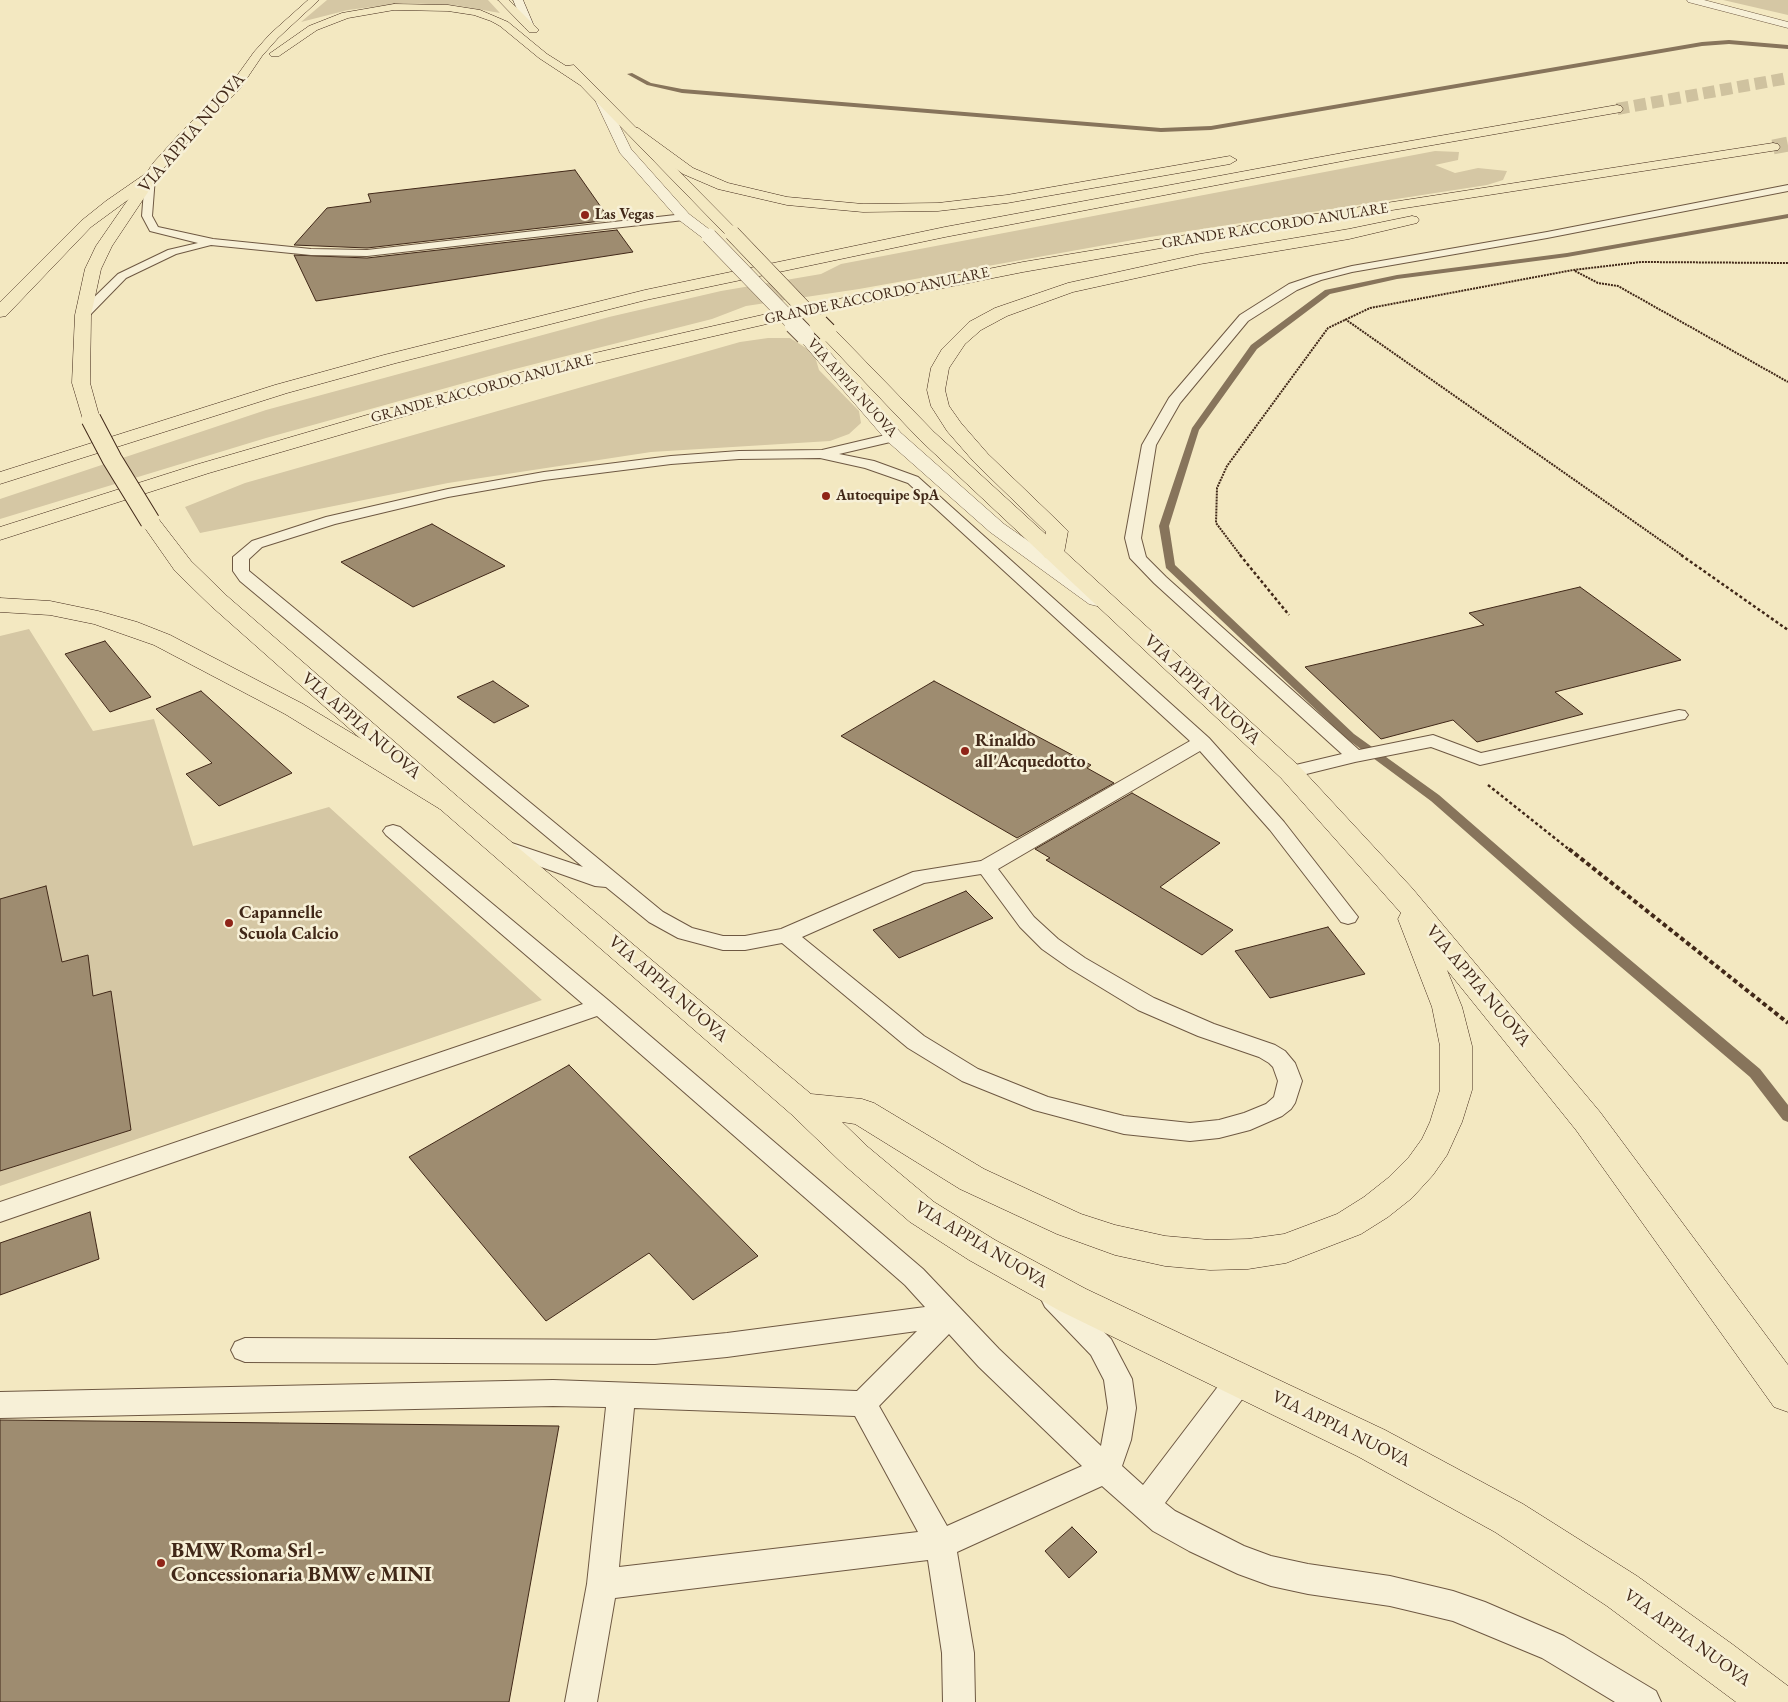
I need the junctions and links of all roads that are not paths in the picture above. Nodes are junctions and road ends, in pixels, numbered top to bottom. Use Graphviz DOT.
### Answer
graph roads {
  1 [pos="314,0"];
  2 [pos="502,0"];
  3 [pos="518,0"];
  4 [pos="1692,0"];
  5 [pos="1788,25"];
  6 [pos="529,26"];
  7 [pos="583,82"];
  8 [pos="235,87"];
  9 [pos="601,100"];
  10 [pos="1617,109"];
  11 [pos="633,131"];
  12 [pos="1773,147"];
  13 [pos="1353,155"];
  14 [pos="1271,156"];
  15 [pos="1244,158"];
  16 [pos="150,177"];
  17 [pos="1788,188"];
  18 [pos="1465,196"];
  19 [pos="684,217"];
  20 [pos="213,242"];
  21 [pos="0,312"];
  22 [pos="82,315"];
  23 [pos="894,437"];
  24 [pos="909,450"];
  25 [pos="820,454"];
  26 [pos="0,478"];
  27 [pos="914,480"];
  28 [pos="0,534"];
  29 [pos="1053,553"];
  30 [pos="0,605"];
  31 [pos="1123,617"];
  32 [pos="1679,715"];
  33 [pos="1202,742"];
  34 [pos="1355,756"];
  35 [pos="1290,772"];
  36 [pos="449,803"];
  37 [pos="393,831"];
  38 [pos="500,845"];
  39 [pos="986,868"];
  40 [pos="615,885"];
  41 [pos="1402,895"];
  42 [pos="1348,917"];
  43 [pos="786,935"];
  44 [pos="600,1006"];
  45 [pos="803,1105"];
  46 [pos="0,1212"];
  47 [pos="1033,1278"];
  48 [pos="950,1315"];
  49 [pos="245,1350"];
  50 [pos="1239,1381"];
  51 [pos="621,1395"];
  52 [pos="1788,1395"];
  53 [pos="863,1404"];
  54 [pos="0,1405"];
  55 [pos="1106,1470"];
  56 [pos="1145,1506"];
  57 [pos="941,1544"];
  58 [pos="602,1584"];
  59 [pos="581,1702"];
  60 [pos="958,1702"];
  61 [pos="1645,1702"];
  62 [pos="1772,1702"];
  1 -- 8 [label="main road, VIA APPIA NUOVA"];
  2 -- 6 [label="main road, VIA APPIA NUOVA"];
  3 -- 6 [label="street"];
  4 -- 5 [label="street"];
  6 -- 7 [label="main road, VIA APPIA NUOVA"];
  7 -- 8 [label="main road"];
  7 -- 9 [label="main road, VIA APPIA NUOVA"];
  8 -- 16 [label="main road, VIA APPIA NUOVA"];
  9 -- 11 [label="main road, VIA APPIA NUOVA"];
  9 -- 19 [label="street, VIA APPIA NUOVA"];
  10 -- 13 [label="main road"];
  11 -- 15 [label="main road"];
  11 -- 29 [label="main road, VIA APPIA NUOVA, bridge"];
  12 -- 18 [label="main road, GRANDE RACCORDO ANULARE"];
  13 -- 14 [label="main road"];
  13 -- 26 [label="main road"];
  16 -- 20 [label="lane"];
  16 -- 21 [label="main road"];
  16 -- 22 [label="main road, VIA APPIA NUOVA"];
  17 -- 34 [label="lane"];
  18 -- 28 [label="main road, GRANDE RACCORDO ANULARE"];
  18 -- 29 [label="main road"];
  19 -- 20 [label="lane"];
  19 -- 23 [label="street, VIA APPIA NUOVA, bridge"];
  20 -- 22 [label="lane"];
  22 -- 36 [label="main road, VIA APPIA NUOVA, bridge"];
  23 -- 24 [label="street, VIA APPIA NUOVA"];
  23 -- 25 [label="lane"];
  24 -- 27 [label="lane"];
  24 -- 31 [label="street, VIA APPIA NUOVA"];
  25 -- 27 [label="lane"];
  25 -- 40 [label="lane"];
  27 -- 33 [label="lane"];
  29 -- 31 [label="main road, VIA APPIA NUOVA"];
  30 -- 36 [label="main road"];
  31 -- 35 [label="main road, VIA APPIA NUOVA"];
  32 -- 34 [label="lane"];
  33 -- 39 [label="lane"];
  33 -- 42 [label="lane"];
  34 -- 35 [label="lane"];
  35 -- 41 [label="main road, VIA APPIA NUOVA"];
  36 -- 38 [label="main road, VIA APPIA NUOVA"];
  37 -- 44 [label="lane"];
  38 -- 40 [label="lane"];
  38 -- 45 [label="main road, VIA APPIA NUOVA"];
  39 -- 43 [label="lane"];
  39 -- 43 [label="lane"];
  40 -- 43 [label="lane"];
  41 -- 45 [label="main road"];
  41 -- 52 [label="main road, VIA APPIA NUOVA"];
  44 -- 46 [label="lane"];
  44 -- 48 [label="lane"];
  45 -- 47 [label="main road, VIA APPIA NUOVA"];
  47 -- 50 [label="main road, VIA APPIA NUOVA"];
  47 -- 55 [label="lane"];
  48 -- 49 [label="lane"];
  48 -- 53 [label="lane"];
  48 -- 55 [label="lane"];
  50 -- 56 [label="lane"];
  50 -- 62 [label="main road, VIA APPIA NUOVA"];
  51 -- 53 [label="lane"];
  51 -- 54 [label="lane"];
  51 -- 58 [label="lane"];
  53 -- 57 [label="lane"];
  55 -- 56 [label="lane"];
  55 -- 57 [label="lane"];
  56 -- 61 [label="lane"];
  57 -- 58 [label="lane"];
  57 -- 60 [label="lane"];
  58 -- 59 [label="lane"];
}
